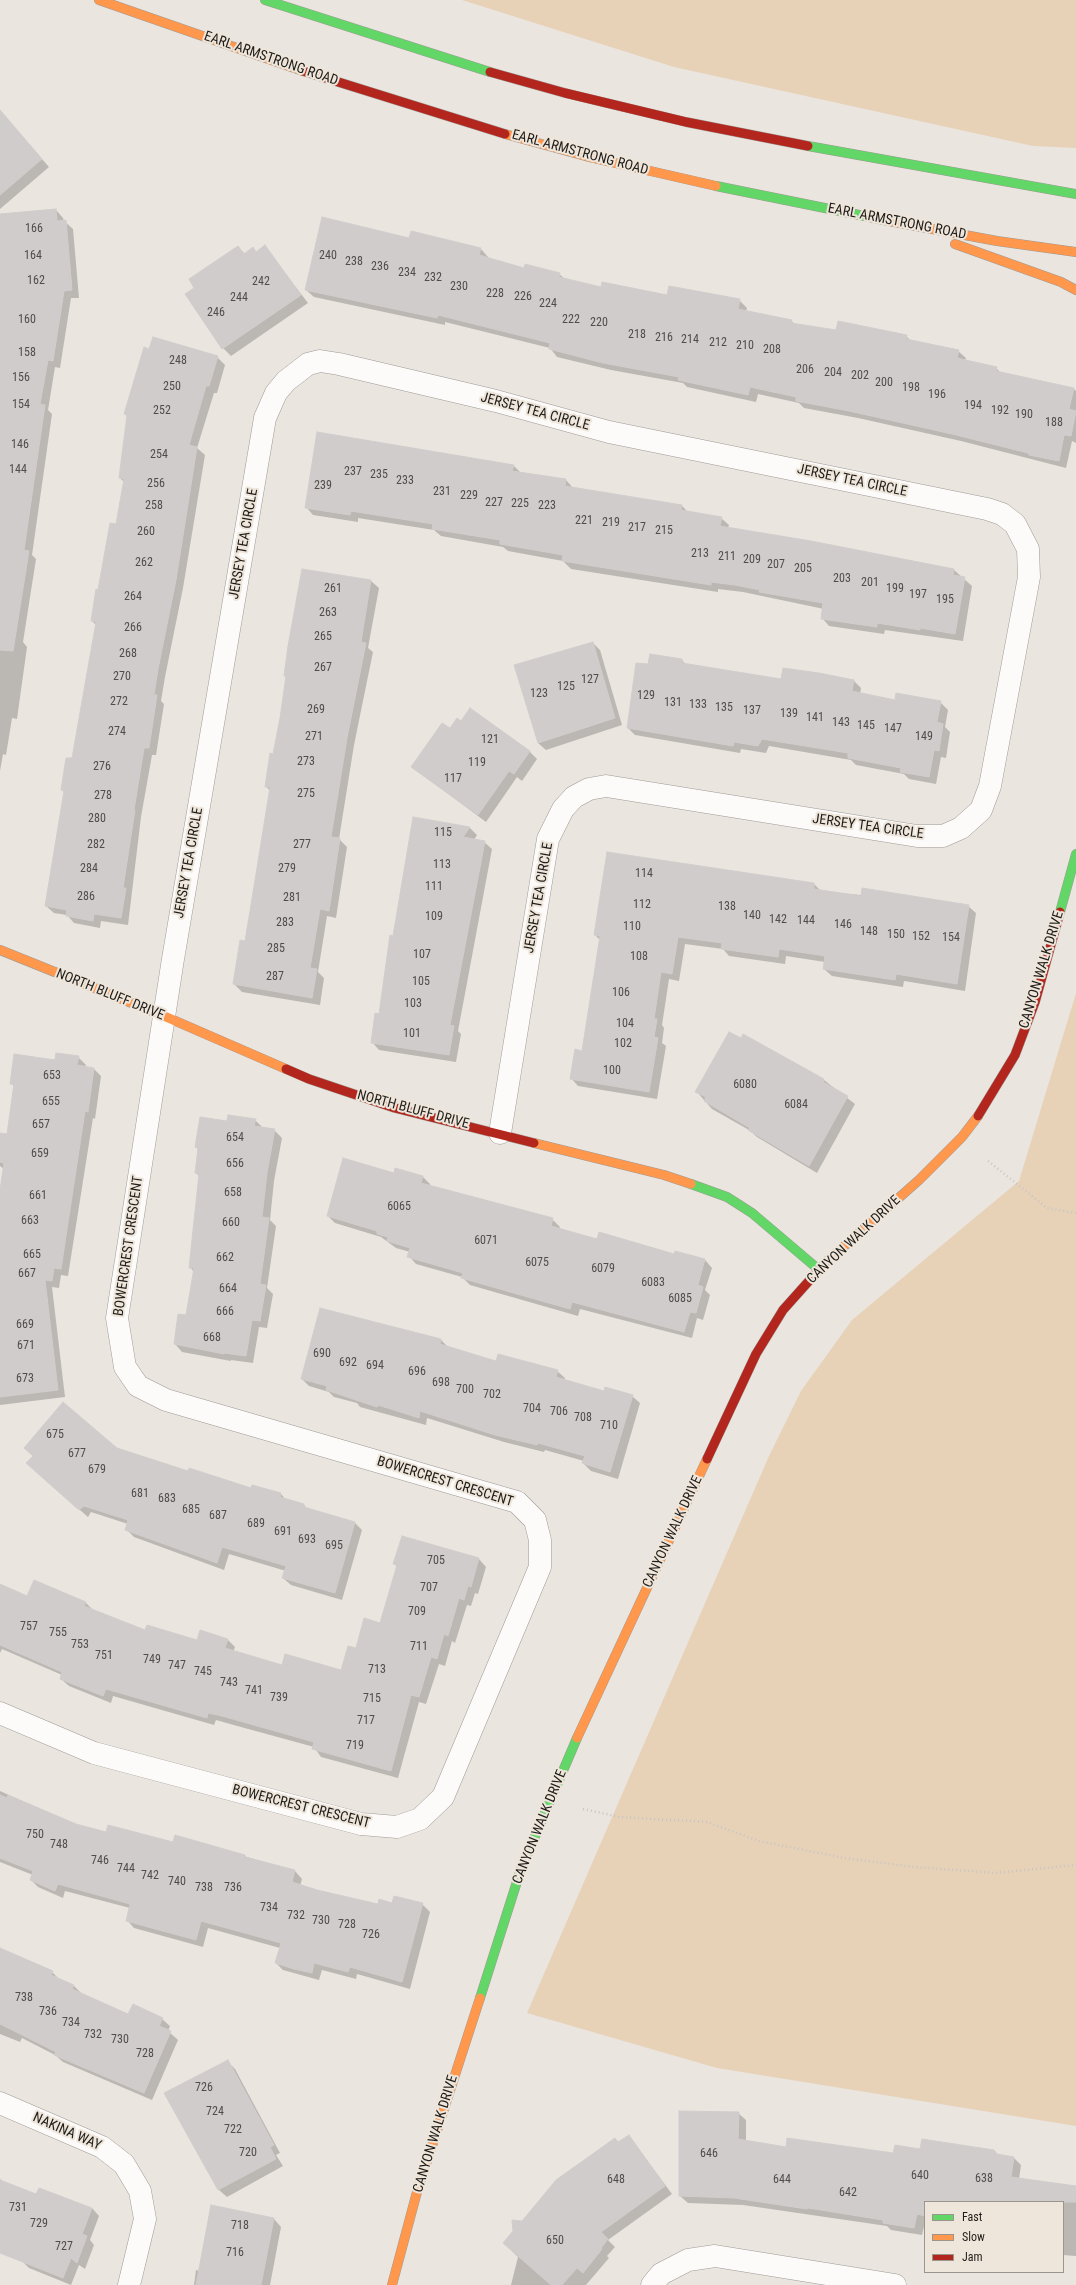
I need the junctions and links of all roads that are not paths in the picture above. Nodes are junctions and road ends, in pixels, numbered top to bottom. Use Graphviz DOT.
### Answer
graph roads {
  1 [pos="99,0"];
  2 [pos="265,0"];
  3 [pos="1076,194"];
  4 [pos="886,219"];
  5 [pos="1076,252"];
  6 [pos="1076,290"];
  7 [pos="1076,854"];
  8 [pos="0,950"];
  9 [pos="164,1016"];
  10 [pos="500,1133"];
  11 [pos="818,1269"];
  12 [pos="0,1713"];
  13 [pos="0,2103"];
  14 [pos="129,2285"];
  15 [pos="392,2285"];
  16 [pos="652,2285"];
  17 [pos="895,2285"];
  1 -- 4 [label="street, EARL ARMSTRONG ROAD"];
  2 -- 3 [label="street"];
  4 -- 5 [label="street, EARL ARMSTRONG ROAD"];
  4 -- 6 [label="street"];
  7 -- 11 [label="street, CANYON WALK DRIVE"];
  8 -- 9 [label="street, NORTH BLUFF DRIVE"];
  9 -- 10 [label="street, NORTH BLUFF DRIVE"];
  9 -- 10 [label="street, JERSEY TEA CIRCLE"];
  9 -- 12 [label="street, BOWERCREST CRESCENT"];
  10 -- 11 [label="street, NORTH BLUFF DRIVE"];
  11 -- 15 [label="street, CANYON WALK DRIVE"];
  13 -- 14 [label="street, NAKINA WAY"];
  16 -- 17 [label="street"];
}
